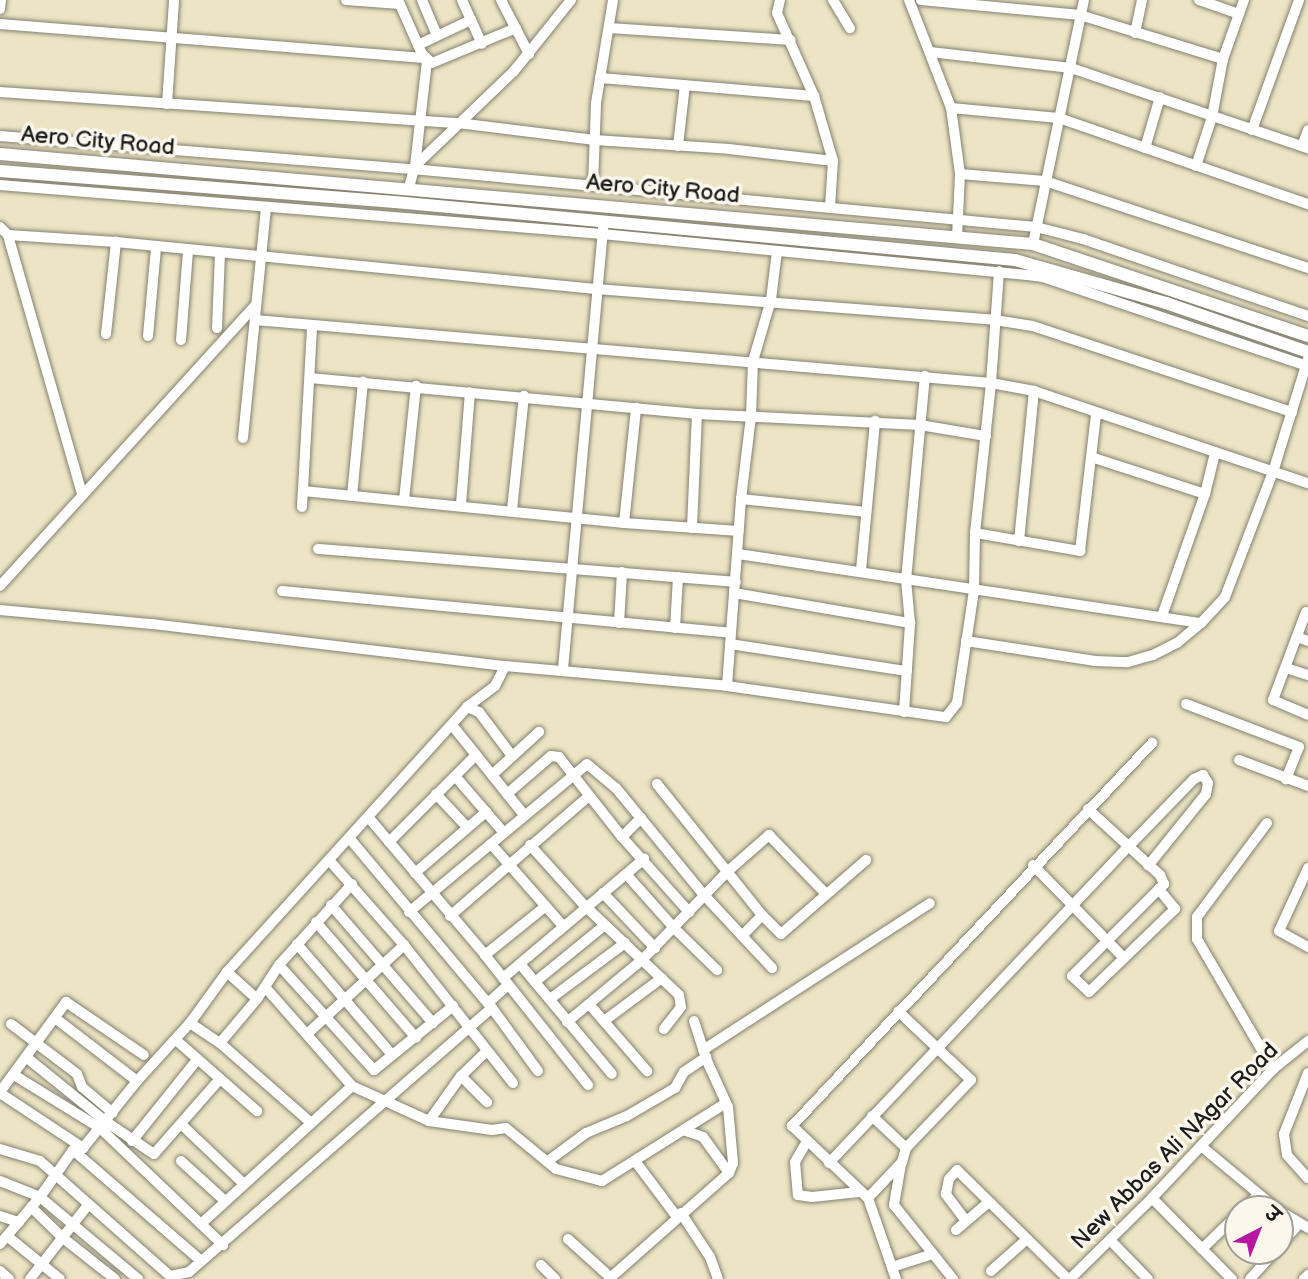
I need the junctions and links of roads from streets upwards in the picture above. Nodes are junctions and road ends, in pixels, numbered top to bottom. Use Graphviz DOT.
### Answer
graph roads {
  1 [pos="1,0"];
  2 [pos="174,0"];
  3 [pos="346,0"];
  4 [pos="422,0"];
  5 [pos="462,0"];
  6 [pos="501,0"];
  7 [pos="571,0"];
  8 [pos="613,0"];
  9 [pos="780,0"];
  10 [pos="833,0"];
  11 [pos="909,0"];
  12 [pos="921,0"];
  13 [pos="1084,0"];
  14 [pos="1142,0"];
  15 [pos="1199,0"];
  16 [pos="1244,0"];
  17 [pos="1299,0"];
  18 [pos="399,2"];
  19 [pos="1027,5"];
  20 [pos="0,9"];
  21 [pos="1239,14"];
  22 [pos="1080,15"];
  23 [pos="471,20"];
  24 [pos="0,24"];
  25 [pos="516,28"];
  26 [pos="608,28"];
  27 [pos="850,28"];
  28 [pos="1135,33"];
  29 [pos="438,35"];
  30 [pos="170,40"];
  31 [pos="791,40"];
  32 [pos="482,44"];
  33 [pos="418,45"];
  34 [pos="930,52"];
  35 [pos="529,54"];
  36 [pos="425,59"];
  37 [pos="1223,59"];
  38 [pos="1071,68"];
  39 [pos="600,78"];
  40 [pos="684,85"];
  41 [pos="0,92"];
  42 [pos="814,96"];
  43 [pos="1160,97"];
  44 [pos="167,104"];
  45 [pos="951,108"];
  46 [pos="1212,117"];
  47 [pos="1059,118"];
  48 [pos="418,121"];
  49 [pos="458,123"];
  50 [pos="1252,130"];
  51 [pos="1308,130"];
  52 [pos="0,136"];
  53 [pos="595,140"];
  54 [pos="678,146"];
  55 [pos="1305,147"];
  56 [pos="1145,148"];
  57 [pos="0,154"];
  58 [pos="833,161"];
  59 [pos="1196,166"];
  60 [pos="414,167"];
  61 [pos="0,171"];
  62 [pos="960,174"];
  63 [pos="1045,181"];
  64 [pos="0,185"];
  65 [pos="593,186"];
  66 [pos="409,187"];
  67 [pos="1308,204"];
  68 [pos="266,207"];
  69 [pos="830,207"];
  70 [pos="958,219"];
  71 [pos="605,221"];
  72 [pos="782,221"];
  73 [pos="1037,226"];
  74 [pos="4,231"];
  75 [pos="601,234"];
  76 [pos="957,238"];
  77 [pos="116,242"];
  78 [pos="778,244"];
  79 [pos="1033,244"];
  80 [pos="156,248"];
  81 [pos="188,251"];
  82 [pos="220,254"];
  83 [pos="262,257"];
  84 [pos="1308,268"];
  85 [pos="999,271"];
  86 [pos="596,289"];
  87 [pos="771,300"];
  88 [pos="256,305"];
  89 [pos="1308,316"];
  90 [pos="255,320"];
  91 [pos="995,320"];
  92 [pos="312,327"];
  93 [pos="217,328"];
  94 [pos="106,334"];
  95 [pos="148,336"];
  96 [pos="1308,336"];
  97 [pos="181,340"];
  98 [pos="591,347"];
  99 [pos="1307,360"];
  100 [pos="753,361"];
  101 [pos="925,376"];
  102 [pos="310,377"];
  103 [pos="363,382"];
  104 [pos="991,383"];
  105 [pos="416,386"];
  106 [pos="1034,391"];
  107 [pos="470,392"];
  108 [pos="524,396"];
  109 [pos="587,403"];
  110 [pos="636,408"];
  111 [pos="1292,412"];
  112 [pos="697,414"];
  113 [pos="1096,414"];
  114 [pos="751,416"];
  115 [pos="875,421"];
  116 [pos="920,425"];
  117 [pos="986,436"];
  118 [pos="243,438"];
  119 [pos="1215,453"];
  120 [pos="1091,457"];
  121 [pos="1273,472"];
  122 [pos="1308,483"];
  123 [pos="303,491"];
  124 [pos="82,494"];
  125 [pos="1205,494"];
  126 [pos="352,496"];
  127 [pos="741,499"];
  128 [pos="404,500"];
  129 [pos="461,504"];
  130 [pos="302,507"];
  131 [pos="512,510"];
  132 [pos="866,512"];
  133 [pos="576,517"];
  134 [pos="624,523"];
  135 [pos="692,528"];
  136 [pos="739,531"];
  137 [pos="975,533"];
  138 [pos="1019,541"];
  139 [pos="318,549"];
  140 [pos="738,554"];
  141 [pos="573,569"];
  142 [pos="861,570"];
  143 [pos="622,572"];
  144 [pos="678,577"];
  145 [pos="906,580"];
  146 [pos="736,582"];
  147 [pos="0,586"];
  148 [pos="974,590"];
  149 [pos="282,591"];
  150 [pos="734,593"];
  151 [pos="0,611"];
  152 [pos="1306,612"];
  153 [pos="1162,615"];
  154 [pos="567,619"];
  155 [pos="620,623"];
  156 [pos="910,623"];
  157 [pos="1202,623"];
  158 [pos="675,628"];
  159 [pos="1297,637"];
  160 [pos="730,639"];
  161 [pos="966,640"];
  162 [pos="1308,641"];
  163 [pos="505,666"];
  164 [pos="1286,668"];
  165 [pos="563,669"];
  166 [pos="907,671"];
  167 [pos="1308,675"];
  168 [pos="727,686"];
  169 [pos="1186,704"];
  170 [pos="467,707"];
  171 [pos="904,712"];
  172 [pos="1308,715"];
  173 [pos="452,725"];
  174 [pos="539,732"];
  175 [pos="1152,743"];
  176 [pos="476,755"];
  177 [pos="512,756"];
  178 [pos="1239,760"];
  179 [pos="572,774"];
  180 [pos="492,775"];
  181 [pos="455,776"];
  182 [pos="1286,779"];
  183 [pos="657,784"];
  184 [pos="1308,786"];
  185 [pos="436,793"];
  186 [pos="507,794"];
  187 [pos="589,796"];
  188 [pos="1087,809"];
  189 [pos="486,812"];
  190 [pos="524,815"];
  191 [pos="369,818"];
  192 [pos="641,818"];
  193 [pos="1267,822"];
  194 [pos="467,827"];
  195 [pos="504,833"];
  196 [pos="622,836"];
  197 [pos="350,839"];
  198 [pos="389,842"];
  199 [pos="491,844"];
  200 [pos="530,845"];
  201 [pos="1128,847"];
  202 [pos="644,859"];
  203 [pos="329,860"];
  204 [pos="866,860"];
  205 [pos="510,864"];
  206 [pos="1033,865"];
  207 [pos="1148,866"];
  208 [pos="1308,869"];
  209 [pos="728,871"];
  210 [pos="415,873"];
  211 [pos="626,874"];
  212 [pos="352,884"];
  213 [pos="1159,889"];
  214 [pos="603,892"];
  215 [pos="825,893"];
  216 [pos="431,894"];
  217 [pos="704,895"];
  218 [pos="930,903"];
  219 [pos="1074,904"];
  220 [pos="331,905"];
  221 [pos="546,906"];
  222 [pos="585,906"];
  223 [pos="410,912"];
  224 [pos="689,912"];
  225 [pos="762,915"];
  226 [pos="450,916"];
  227 [pos="316,922"];
  228 [pos="605,925"];
  229 [pos="563,926"];
  230 [pos="675,929"];
  231 [pos="742,936"];
  232 [pos="1107,941"];
  233 [pos="625,943"];
  234 [pos="297,944"];
  235 [pos="404,945"];
  236 [pos="1308,947"];
  237 [pos="655,948"];
  238 [pos="485,955"];
  239 [pos="1125,958"];
  240 [pos="642,960"];
  241 [pos="383,964"];
  242 [pos="520,964"];
  243 [pos="279,965"];
  244 [pos="772,968"];
  245 [pos="718,970"];
  246 [pos="227,972"];
  247 [pos="662,978"];
  248 [pos="365,980"];
  249 [pos="506,981"];
  250 [pos="535,982"];
  251 [pos="265,988"];
  252 [pos="257,999"];
  253 [pos="344,999"];
  254 [pos="550,999"];
  255 [pos="589,1004"];
  256 [pos="490,1005"];
  257 [pos="453,1006"];
  258 [pos="898,1011"];
  259 [pos="326,1017"];
  260 [pos="55,1018"];
  261 [pos="567,1021"];
  262 [pos="604,1021"];
  263 [pos="694,1021"];
  264 [pos="190,1023"];
  265 [pos="433,1023"];
  266 [pos="11,1024"];
  267 [pos="468,1027"];
  268 [pos="664,1029"];
  269 [pos="307,1034"];
  270 [pos="416,1038"];
  271 [pos="176,1040"];
  272 [pos="1308,1041"];
  273 [pos="35,1042"];
  274 [pos="220,1044"];
  275 [pos="937,1048"];
  276 [pos="487,1051"];
  277 [pos="704,1054"];
  278 [pos="144,1055"];
  279 [pos="392,1055"];
  280 [pos="26,1057"];
  281 [pos="197,1060"];
  282 [pos="1273,1069"];
  283 [pos="538,1071"];
  284 [pos="647,1071"];
  285 [pos="1308,1073"];
  286 [pos="612,1074"];
  287 [pos="13,1075"];
  288 [pos="461,1076"];
  289 [pos="220,1079"];
  290 [pos="137,1081"];
  291 [pos="513,1083"];
  292 [pos="588,1085"];
  293 [pos="352,1086"];
  294 [pos="0,1092"];
  295 [pos="488,1102"];
  296 [pos="385,1103"];
  297 [pos="726,1104"];
  298 [pos="257,1111"];
  299 [pos="872,1116"];
  300 [pos="106,1120"];
  301 [pos="429,1121"];
  302 [pos="311,1123"];
  303 [pos="181,1124"];
  304 [pos="686,1131"];
  305 [pos="132,1140"];
  306 [pos="806,1143"];
  307 [pos="1201,1146"];
  308 [pos="906,1148"];
  309 [pos="0,1149"];
  310 [pos="78,1149"];
  311 [pos="181,1161"];
  312 [pos="548,1161"];
  313 [pos="635,1161"];
  314 [pos="902,1162"];
  315 [pos="1308,1162"];
  316 [pos="829,1163"];
  317 [pos="1299,1170"];
  318 [pos="729,1173"];
  319 [pos="55,1176"];
  320 [pos="1308,1178"];
  321 [pos="0,1181"];
  322 [pos="243,1183"];
  323 [pos="864,1195"];
  324 [pos="1258,1195"];
  325 [pos="40,1197"];
  326 [pos="1152,1198"];
  327 [pos="224,1200"];
  328 [pos="989,1202"];
  329 [pos="88,1205"];
  330 [pos="31,1207"];
  331 [pos="679,1215"];
  332 [pos="0,1216"];
  333 [pos="966,1221"];
  334 [pos="19,1223"];
  335 [pos="202,1223"];
  336 [pos="73,1224"];
  337 [pos="1224,1228"];
  338 [pos="956,1230"];
  339 [pos="63,1238"];
  340 [pos="568,1239"];
  341 [pos="1027,1239"];
  342 [pos="3,1240"];
  343 [pos="1111,1241"];
  344 [pos="223,1245"];
  345 [pos="1202,1249"];
  346 [pos="933,1254"];
  347 [pos="201,1261"];
  348 [pos="42,1264"];
  349 [pos="541,1265"];
  350 [pos="1262,1265"];
  351 [pos="892,1266"];
  352 [pos="0,1271"];
  353 [pos="991,1271"];
  354 [pos="1308,1275"];
  355 [pos="610,1278"];
  356 [pos="9,1279"];
  357 [pos="30,1279"];
  358 [pos="60,1279"];
  359 [pos="115,1279"];
  360 [pos="137,1279"];
  361 [pos="555,1279"];
  362 [pos="718,1279"];
  363 [pos="896,1279"];
  364 [pos="953,1279"];
  365 [pos="1069,1279"];
  366 [pos="1148,1279"];
  367 [pos="1232,1279"];
  368 [pos="1250,1279"];
  369 [pos="1304,1279"];
  1 -- 20 [label="street"];
  2 -- 30 [label="street"];
  3 -- 18 [label="street"];
  4 -- 29 [label="street"];
  5 -- 23 [label="street"];
  6 -- 25 [label="street"];
  7 -- 35 [label="street"];
  8 -- 26 [label="street"];
  9 -- 31 [label="street"];
  10 -- 27 [label="street"];
  11 -- 34 [label="street"];
  12 -- 19 [label="street"];
  13 -- 22 [label="street"];
  14 -- 28 [label="street"];
  15 -- 21 [label="street"];
  16 -- 21 [label="street"];
  17 -- 50 [label="street"];
  18 -- 33 [label="street"];
  19 -- 22 [label="street"];
  21 -- 37 [label="street"];
  22 -- 28 [label="street"];
  22 -- 38 [label="street"];
  23 -- 29 [label="street"];
  23 -- 32 [label="street"];
  24 -- 30 [label="street"];
  25 -- 32 [label="street"];
  25 -- 35 [label="street"];
  26 -- 31 [label="street"];
  26 -- 39 [label="street"];
  28 -- 37 [label="street"];
  29 -- 33 [label="street"];
  30 -- 36 [label="street"];
  30 -- 44 [label="street"];
  31 -- 42 [label="street"];
  32 -- 36 [label="street"];
  33 -- 36 [label="street"];
  34 -- 38 [label="street"];
  34 -- 45 [label="street"];
  35 -- 49 [label="street"];
  36 -- 48 [label="street"];
  37 -- 46 [label="street"];
  38 -- 43 [label="street"];
  38 -- 47 [label="street"];
  39 -- 40 [label="street"];
  39 -- 53 [label="street"];
  40 -- 42 [label="street"];
  40 -- 54 [label="street"];
  41 -- 44 [label="street"];
  42 -- 58 [label="street"];
  43 -- 46 [label="street"];
  43 -- 56 [label="street"];
  44 -- 48 [label="street"];
  45 -- 47 [label="street"];
  45 -- 62 [label="street"];
  46 -- 50 [label="street"];
  46 -- 59 [label="street"];
  47 -- 56 [label="street"];
  47 -- 63 [label="street"];
  48 -- 49 [label="street"];
  48 -- 60 [label="street"];
  49 -- 53 [label="street"];
  49 -- 60 [label="street"];
  50 -- 55 [label="street"];
  51 -- 55 [label="street"];
  52 -- 60 [label="street"];
  53 -- 54 [label="street"];
  53 -- 65 [label="street"];
  54 -- 58 [label="street"];
  56 -- 59 [label="street"];
  57 -- 66 [label="street, Aero City Road"];
  58 -- 69 [label="street"];
  59 -- 67 [label="street"];
  60 -- 65 [label="street"];
  60 -- 66 [label="street"];
  61 -- 71 [label="street, Aero City Road"];
  62 -- 63 [label="street"];
  62 -- 70 [label="street"];
  63 -- 73 [label="street"];
  63 -- 84 [label="street"];
  64 -- 68 [label="street"];
  65 -- 69 [label="street"];
  66 -- 72 [label="street, Aero City Road"];
  68 -- 75 [label="street"];
  68 -- 83 [label="street"];
  69 -- 70 [label="street"];
  70 -- 73 [label="street"];
  70 -- 76 [label="street"];
  71 -- 75 [label="street"];
  71 -- 78 [label="street, Aero City Road"];
  72 -- 76 [label="street, Aero City Road"];
  72 -- 78 [label="street"];
  73 -- 79 [label="street"];
  73 -- 89 [label="street"];
  74 -- 77 [label="street"];
  74 -- 124 [label="street"];
  75 -- 78 [label="street"];
  75 -- 86 [label="street"];
  76 -- 79 [label="street, Aero City Road"];
  77 -- 80 [label="street"];
  77 -- 94 [label="street"];
  78 -- 85 [label="street"];
  78 -- 87 [label="street"];
  78 -- 99 [label="street, Aero City Road"];
  79 -- 96 [label="street, Aero City Road"];
  80 -- 81 [label="street"];
  80 -- 95 [label="street"];
  81 -- 82 [label="street"];
  81 -- 97 [label="street"];
  82 -- 83 [label="street"];
  82 -- 93 [label="street"];
  83 -- 86 [label="street"];
  83 -- 88 [label="street"];
  85 -- 91 [label="street"];
  85 -- 99 [label="street"];
  86 -- 87 [label="street"];
  86 -- 98 [label="street"];
  87 -- 91 [label="street"];
  87 -- 100 [label="street"];
  88 -- 90 [label="street"];
  88 -- 124 [label="street"];
  90 -- 92 [label="street"];
  90 -- 118 [label="street"];
  91 -- 104 [label="street"];
  91 -- 111 [label="street"];
  92 -- 98 [label="street"];
  92 -- 102 [label="street"];
  98 -- 100 [label="street"];
  98 -- 109 [label="street"];
  99 -- 111 [label="street"];
  100 -- 101 [label="street"];
  100 -- 114 [label="street"];
  101 -- 104 [label="street"];
  101 -- 116 [label="street"];
  102 -- 103 [label="street"];
  102 -- 123 [label="street"];
  103 -- 105 [label="street"];
  103 -- 126 [label="street"];
  104 -- 106 [label="street"];
  104 -- 117 [label="street"];
  105 -- 107 [label="street"];
  105 -- 128 [label="street"];
  106 -- 113 [label="street"];
  106 -- 138 [label="street"];
  107 -- 108 [label="street"];
  107 -- 129 [label="street"];
  108 -- 109 [label="street"];
  108 -- 131 [label="street"];
  109 -- 110 [label="street"];
  109 -- 133 [label="street"];
  110 -- 112 [label="street"];
  110 -- 134 [label="street"];
  111 -- 121 [label="street"];
  112 -- 114 [label="street"];
  112 -- 135 [label="street"];
  113 -- 119 [label="street"];
  113 -- 120 [label="street"];
  114 -- 115 [label="street"];
  114 -- 127 [label="street"];
  115 -- 116 [label="street"];
  115 -- 132 [label="street"];
  116 -- 117 [label="street"];
  116 -- 145 [label="street"];
  117 -- 137 [label="street"];
  119 -- 121 [label="street"];
  119 -- 125 [label="street"];
  120 -- 125 [label="street"];
  120 -- 138 [label="street"];
  121 -- 122 [label="street"];
  121 -- 157 [label="street"];
  123 -- 126 [label="street"];
  123 -- 130 [label="street"];
  124 -- 147 [label="street"];
  125 -- 153 [label="street"];
  126 -- 128 [label="street"];
  127 -- 132 [label="street"];
  127 -- 136 [label="street"];
  128 -- 129 [label="street"];
  129 -- 131 [label="street"];
  131 -- 133 [label="street"];
  132 -- 142 [label="street"];
  133 -- 134 [label="street"];
  133 -- 141 [label="street"];
  134 -- 135 [label="street"];
  135 -- 136 [label="street"];
  136 -- 140 [label="street"];
  137 -- 138 [label="street"];
  137 -- 148 [label="street"];
  139 -- 141 [label="street"];
  140 -- 142 [label="street"];
  140 -- 146 [label="street"];
  141 -- 143 [label="street"];
  141 -- 154 [label="street"];
  142 -- 145 [label="street"];
  143 -- 144 [label="street"];
  143 -- 155 [label="street"];
  144 -- 146 [label="street"];
  144 -- 158 [label="street"];
  145 -- 148 [label="street"];
  145 -- 156 [label="street"];
  146 -- 150 [label="street"];
  148 -- 153 [label="street"];
  148 -- 161 [label="street"];
  149 -- 154 [label="street"];
  150 -- 156 [label="street"];
  150 -- 160 [label="street"];
  151 -- 163 [label="street"];
  152 -- 159 [label="street"];
  153 -- 157 [label="street"];
  154 -- 155 [label="street"];
  154 -- 165 [label="street"];
  155 -- 158 [label="street"];
  156 -- 166 [label="street"];
  157 -- 161 [label="street"];
  158 -- 160 [label="street"];
  159 -- 162 [label="street"];
  159 -- 164 [label="street"];
  160 -- 166 [label="street"];
  160 -- 168 [label="street"];
  161 -- 171 [label="street"];
  163 -- 165 [label="street"];
  163 -- 170 [label="street"];
  164 -- 167 [label="street"];
  164 -- 172 [label="street"];
  165 -- 168 [label="street"];
  166 -- 171 [label="street"];
  168 -- 171 [label="street"];
  169 -- 182 [label="street"];
  170 -- 173 [label="street"];
  170 -- 177 [label="street"];
  173 -- 176 [label="street"];
  173 -- 191 [label="street"];
  174 -- 177 [label="street"];
  175 -- 188 [label="street"];
  176 -- 180 [label="street"];
  176 -- 181 [label="street"];
  177 -- 180 [label="street"];
  178 -- 182 [label="street"];
  179 -- 186 [label="street"];
  179 -- 187 [label="street"];
  179 -- 190 [label="street"];
  179 -- 192 [label="street"];
  180 -- 186 [label="street"];
  181 -- 185 [label="street"];
  181 -- 189 [label="street"];
  182 -- 184 [label="street"];
  183 -- 209 [label="street"];
  185 -- 194 [label="street"];
  185 -- 198 [label="street"];
  186 -- 190 [label="street"];
  187 -- 196 [label="street"];
  187 -- 200 [label="street"];
  188 -- 201 [label="street"];
  188 -- 206 [label="street"];
  189 -- 194 [label="street"];
  189 -- 195 [label="street"];
  190 -- 195 [label="street"];
  191 -- 197 [label="street"];
  191 -- 198 [label="street"];
  192 -- 196 [label="street"];
  192 -- 217 [label="street"];
  193 -- 282 [label="street"];
  194 -- 210 [label="street"];
  195 -- 199 [label="street"];
  196 -- 202 [label="street"];
  197 -- 203 [label="street"];
  197 -- 223 [label="street"];
  198 -- 210 [label="street"];
  199 -- 205 [label="street"];
  199 -- 216 [label="street"];
  200 -- 205 [label="street"];
  200 -- 222 [label="street"];
  201 -- 207 [label="street"];
  201 -- 207 [label="street"];
  201 -- 219 [label="street"];
  202 -- 211 [label="street"];
  202 -- 224 [label="street"];
  203 -- 212 [label="street"];
  203 -- 246 [label="street"];
  204 -- 215 [label="street"];
  205 -- 221 [label="street"];
  205 -- 226 [label="street"];
  206 -- 219 [label="street"];
  206 -- 258 [label="street"];
  207 -- 213 [label="street"];
  208 -- 236 [label="street"];
  209 -- 215 [label="street"];
  209 -- 217 [label="street"];
  209 -- 225 [label="street"];
  210 -- 216 [label="street"];
  211 -- 214 [label="street"];
  211 -- 230 [label="street"];
  212 -- 220 [label="street"];
  212 -- 235 [label="street"];
  213 -- 232 [label="street"];
  213 -- 239 [label="street"];
  214 -- 222 [label="street"];
  214 -- 237 [label="street"];
  215 -- 225 [label="street"];
  216 -- 223 [label="street"];
  216 -- 226 [label="street"];
  217 -- 224 [label="street"];
  217 -- 231 [label="street"];
  218 -- 277 [label="street"];
  219 -- 232 [label="street"];
  219 -- 275 [label="street"];
  220 -- 227 [label="street"];
  220 -- 241 [label="street"];
  221 -- 229 [label="street"];
  221 -- 238 [label="street"];
  222 -- 228 [label="street"];
  222 -- 229 [label="street"];
  223 -- 256 [label="street"];
  224 -- 230 [label="street"];
  225 -- 231 [label="street"];
  226 -- 238 [label="street"];
  227 -- 234 [label="street"];
  227 -- 248 [label="street"];
  228 -- 233 [label="street"];
  228 -- 250 [label="street"];
  229 -- 242 [label="street"];
  230 -- 237 [label="street"];
  230 -- 245 [label="street"];
  231 -- 244 [label="street"];
  232 -- 239 [label="street"];
  232 -- 239 [label="street"];
  233 -- 240 [label="street"];
  233 -- 254 [label="street"];
  234 -- 243 [label="street"];
  234 -- 253 [label="street"];
  235 -- 241 [label="street"];
  235 -- 257 [label="street"];
  237 -- 240 [label="street"];
  238 -- 249 [label="street"];
  240 -- 247 [label="street"];
  240 -- 255 [label="street"];
  241 -- 248 [label="street"];
  241 -- 265 [label="street"];
  242 -- 249 [label="street"];
  242 -- 250 [label="street"];
  243 -- 251 [label="street"];
  243 -- 259 [label="street"];
  246 -- 252 [label="street"];
  246 -- 264 [label="street"];
  247 -- 262 [label="street"];
  247 -- 268 [label="street"];
  248 -- 253 [label="street"];
  248 -- 270 [label="street"];
  249 -- 256 [label="street"];
  249 -- 292 [label="street"];
  250 -- 254 [label="street"];
  251 -- 252 [label="street"];
  251 -- 269 [label="street"];
  252 -- 274 [label="street"];
  253 -- 259 [label="street"];
  253 -- 279 [label="street"];
  254 -- 261 [label="street"];
  255 -- 261 [label="street"];
  255 -- 262 [label="street"];
  256 -- 267 [label="street"];
  256 -- 283 [label="street"];
  257 -- 265 [label="street"];
  257 -- 267 [label="street"];
  258 -- 275 [label="street"];
  258 -- 306 [label="street"];
  259 -- 269 [label="street"];
  259 -- 279 [label="street"];
  260 -- 273 [label="street"];
  260 -- 278 [label="street"];
  260 -- 290 [label="street"];
  261 -- 286 [label="street"];
  262 -- 284 [label="street"];
  263 -- 277 [label="street"];
  264 -- 271 [label="street"];
  264 -- 274 [label="street"];
  265 -- 270 [label="street"];
  266 -- 273 [label="street"];
  267 -- 276 [label="street"];
  267 -- 296 [label="street"];
  269 -- 293 [label="street"];
  270 -- 279 [label="street"];
  271 -- 281 [label="street"];
  271 -- 290 [label="street"];
  272 -- 282 [label="street, New Abbas Ali NAgar Road"];
  273 -- 280 [label="street"];
  273 -- 300 [label="street"];
  274 -- 302 [label="street"];
  275 -- 299 [label="street"];
  275 -- 308 [label="street"];
  276 -- 288 [label="street"];
  276 -- 291 [label="street"];
  277 -- 297 [label="street"];
  277 -- 312 [label="street"];
  280 -- 287 [label="street"];
  280 -- 300 [label="street"];
  281 -- 289 [label="street"];
  281 -- 305 [label="street"];
  282 -- 307 [label="street, New Abbas Ali NAgar Road"];
  285 -- 317 [label="street"];
  287 -- 294 [label="street"];
  287 -- 300 [label="street"];
  288 -- 295 [label="street"];
  288 -- 301 [label="street"];
  289 -- 298 [label="street"];
  289 -- 303 [label="street"];
  290 -- 300 [label="street"];
  293 -- 296 [label="street"];
  293 -- 302 [label="street"];
  294 -- 310 [label="street"];
  296 -- 301 [label="street"];
  296 -- 344 [label="street"];
  297 -- 304 [label="street"];
  297 -- 318 [label="street"];
  299 -- 308 [label="street"];
  299 -- 316 [label="street"];
  300 -- 305 [label="street"];
  300 -- 310 [label="street"];
  300 -- 335 [label="street"];
  301 -- 312 [label="street"];
  302 -- 322 [label="street"];
  303 -- 305 [label="street"];
  303 -- 322 [label="street"];
  304 -- 313 [label="street"];
  304 -- 318 [label="street"];
  306 -- 316 [label="street"];
  306 -- 323 [label="street"];
  307 -- 324 [label="street"];
  307 -- 326 [label="street, New Abbas Ali NAgar Road"];
  308 -- 314 [label="street"];
  309 -- 319 [label="street"];
  310 -- 319 [label="street"];
  310 -- 347 [label="street"];
  311 -- 327 [label="street"];
  312 -- 313 [label="street"];
  313 -- 331 [label="street"];
  314 -- 323 [label="street"];
  314 -- 346 [label="street"];
  315 -- 317 [label="street"];
  316 -- 323 [label="street"];
  317 -- 320 [label="street"];
  318 -- 331 [label="street"];
  319 -- 325 [label="street"];
  319 -- 329 [label="street"];
  321 -- 325 [label="street"];
  322 -- 327 [label="street"];
  323 -- 351 [label="street"];
  325 -- 330 [label="street"];
  325 -- 336 [label="street"];
  326 -- 343 [label="street, New Abbas Ali NAgar Road"];
  326 -- 345 [label="street"];
  327 -- 335 [label="street"];
  328 -- 333 [label="street"];
  328 -- 333 [label="street"];
  328 -- 341 [label="street"];
  329 -- 336 [label="street"];
  329 -- 347 [label="street"];
  330 -- 334 [label="street"];
  330 -- 339 [label="street"];
  331 -- 355 [label="street"];
  331 -- 362 [label="street"];
  332 -- 334 [label="street"];
  333 -- 338 [label="street"];
  334 -- 342 [label="street"];
  335 -- 344 [label="street"];
  336 -- 339 [label="street"];
  336 -- 360 [label="street"];
  337 -- 345 [label="street"];
  339 -- 348 [label="street"];
  339 -- 359 [label="street"];
  340 -- 355 [label="street"];
  341 -- 353 [label="street"];
  341 -- 365 [label="street"];
  342 -- 348 [label="street"];
  343 -- 365 [label="street, New Abbas Ali NAgar Road"];
  343 -- 366 [label="street"];
  344 -- 347 [label="street"];
  345 -- 367 [label="street"];
  346 -- 351 [label="street"];
  346 -- 364 [label="street"];
  348 -- 357 [label="street"];
  348 -- 358 [label="street"];
  349 -- 361 [label="street"];
  350 -- 368 [label="street"];
  351 -- 363 [label="street"];
  352 -- 356 [label="street"];
  354 -- 369 [label="street"];
}
